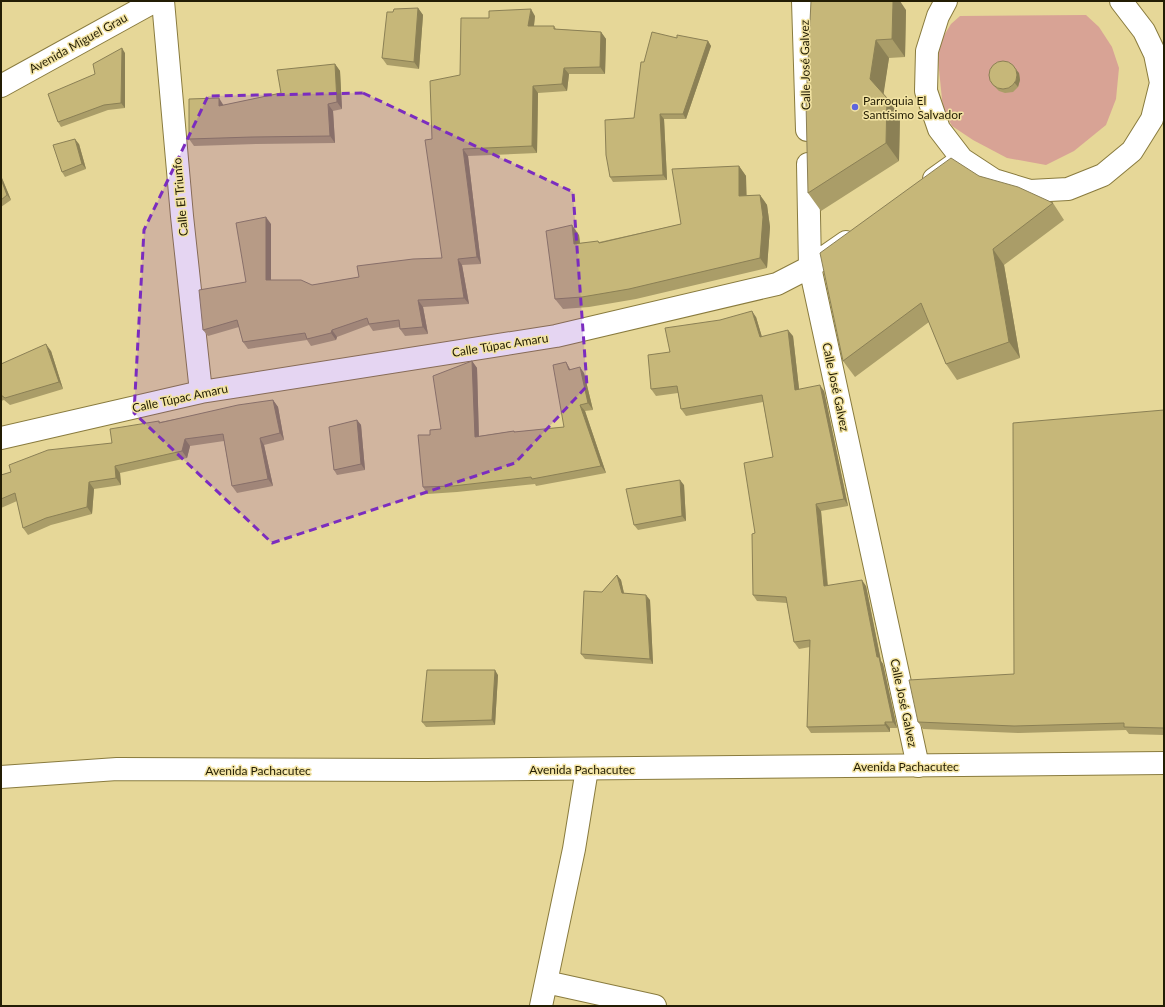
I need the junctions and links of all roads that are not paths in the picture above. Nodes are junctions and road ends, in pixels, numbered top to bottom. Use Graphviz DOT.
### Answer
graph roads {
  1 [pos="155,1"];
  2 [pos="162,1"];
  3 [pos="803,1"];
  4 [pos="946,1"];
  5 [pos="1121,1"];
  6 [pos="1,86"];
  7 [pos="1158,119"];
  8 [pos="962,159"];
  9 [pos="918,190"];
  10 [pos="861,231"];
  11 [pos="810,268"];
  12 [pos="201,392"];
  13 [pos="1,438"];
  14 [pos="1164,763"];
  15 [pos="918,766"];
  16 [pos="587,769"];
  17 [pos="1,778"];
  18 [pos="546,982"];
  19 [pos="541,1006"];
  20 [pos="655,1006"];
  1 -- 6 [label="street, Avenida Miguel Grau"];
  2 -- 12 [label="street, Calle El Triunfo"];
  3 -- 11 [label="street, Calle José Galvez"];
  4 -- 8 [label="street"];
  5 -- 7 [label="street"];
  7 -- 8 [label="street"];
  8 -- 9 [label="street"];
  10 -- 11 [label="street, Calle Túpac Amaru"];
  11 -- 12 [label="street, Calle Túpac Amaru"];
  11 -- 15 [label="street, Calle José Galvez"];
  12 -- 13 [label="street, Calle Túpac Amaru"];
  14 -- 15 [label="street, Avenida Pachacutec"];
  15 -- 16 [label="street, Avenida Pachacutec"];
  16 -- 17 [label="street, Avenida Pachacutec"];
  16 -- 18 [label="street"];
  18 -- 19 [label="street"];
  18 -- 20 [label="street"];
}
